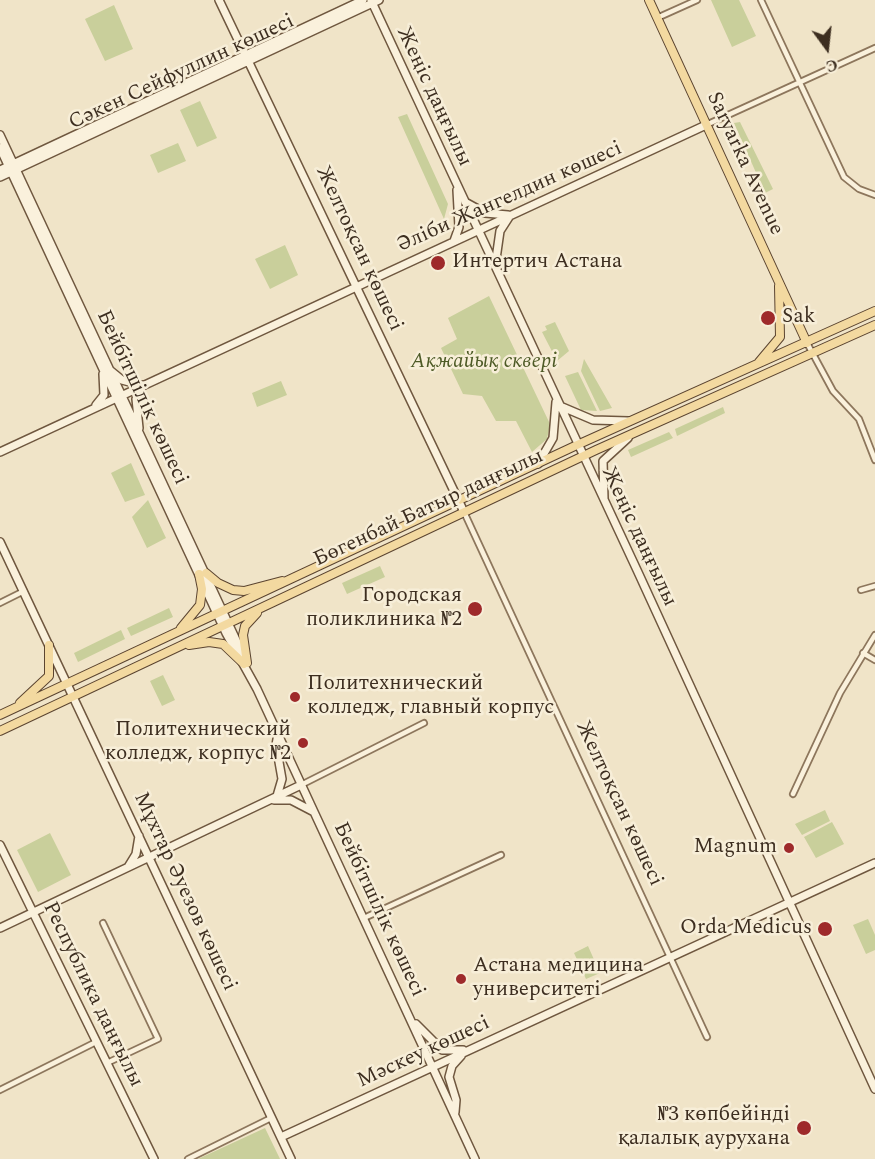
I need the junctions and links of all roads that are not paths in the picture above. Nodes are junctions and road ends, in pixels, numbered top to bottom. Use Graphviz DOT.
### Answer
graph roads {
  1 [pos="219,0"];
  2 [pos="348,0"];
  3 [pos="363,0"];
  4 [pos="649,0"];
  5 [pos="697,0"];
  6 [pos="761,0"];
  7 [pos="374,1"];
  8 [pos="329,16"];
  9 [pos="657,18"];
  10 [pos="875,48"];
  11 [pos="247,57"];
  12 [pos="801,81"];
  13 [pos="706,125"];
  14 [pos="0,135"];
  15 [pos="0,148"];
  16 [pos="12,168"];
  17 [pos="0,170"];
  18 [pos="0,177"];
  19 [pos="456,185"];
  20 [pos="875,195"];
  21 [pos="463,201"];
  22 [pos="510,215"];
  23 [pos="477,230"];
  24 [pos="454,241"];
  25 [pos="495,268"];
  26 [pos="779,282"];
  27 [pos="357,285"];
  28 [pos="875,312"];
  29 [pos="875,325"];
  30 [pos="807,343"];
  31 [pos="813,354"];
  32 [pos="99,360"];
  33 [pos="753,367"];
  34 [pos="109,369"];
  35 [pos="142,385"];
  36 [pos="118,396"];
  37 [pos="558,403"];
  38 [pos="96,407"];
  39 [pos="632,421"];
  40 [pos="140,434"];
  41 [pos="631,435"];
  42 [pos="578,446"];
  43 [pos="0,452"];
  44 [pos="583,457"];
  45 [pos="875,460"];
  46 [pos="538,464"];
  47 [pos="459,501"];
  48 [pos="604,502"];
  49 [pos="464,512"];
  50 [pos="0,542"];
  51 [pos="202,573"];
  52 [pos="290,580"];
  53 [pos="875,586"];
  54 [pos="861,590"];
  55 [pos="24,591"];
  56 [pos="0,603"];
  57 [pos="263,607"];
  58 [pos="221,612"];
  59 [pos="227,625"];
  60 [pos="176,633"];
  61 [pos="875,635"];
  62 [pos="49,645"];
  63 [pos="178,647"];
  64 [pos="863,653"];
  65 [pos="875,660"];
  66 [pos="246,664"];
  67 [pos="66,684"];
  68 [pos="72,696"];
  69 [pos="14,709"];
  70 [pos="0,715"];
  71 [pos="424,723"];
  72 [pos="0,731"];
  73 [pos="278,734"];
  74 [pos="301,785"];
  75 [pos="793,794"];
  76 [pos="277,796"];
  77 [pos="266,802"];
  78 [pos="314,812"];
  79 [pos="139,834"];
  80 [pos="0,845"];
  81 [pos="501,855"];
  82 [pos="149,857"];
  83 [pos="875,863"];
  84 [pos="128,867"];
  85 [pos="789,904"];
  86 [pos="33,913"];
  87 [pos="364,918"];
  88 [pos="103,923"];
  89 [pos="0,928"];
  90 [pos="670,957"];
  91 [pos="411,1020"];
  92 [pos="707,1037"];
  93 [pos="96,1042"];
  94 [pos="477,1047"];
  95 [pos="463,1053"];
  96 [pos="107,1063"];
  97 [pos="433,1067"];
  98 [pos="875,1089"];
  99 [pos="0,1090"];
  100 [pos="454,1115"];
  101 [pos="271,1118"];
  102 [pos="281,1137"];
  103 [pos="289,1158"];
  104 [pos="154,1159"];
  105 [pos="188,1159"];
  106 [pos="475,1159"];
  1 -- 11 [label="main road, Желтоқсан көшесі"];
  2 -- 8 [label="main road"];
  3 -- 8 [label="main road, Сәкен Сейфуллин көшесі"];
  4 -- 9 [label="main road, Saryarka Avenue"];
  5 -- 9 [label="street"];
  6 -- 12 [label="street"];
  7 -- 11 [label="main road, Сәкен Сейфуллин көшесі"];
  7 -- 19 [label="main road, Жеңіс даңғылы"];
  8 -- 11 [label="main road, Сәкен Сейфуллин көшесі"];
  9 -- 13 [label="main road, Saryarka Avenue"];
  10 -- 12 [label="street"];
  11 -- 16 [label="main road, Сәкен Сейфуллин көшесі"];
  11 -- 27 [label="main road, Желтоқсан көшесі"];
  12 -- 13 [label="street"];
  12 -- 20 [label="street"];
  13 -- 22 [label="main road, Әліби Жангелдин көшесі"];
  13 -- 26 [label="main road, Saryarka Avenue"];
  14 -- 16 [label="main road, Бейбітшілік көшесі"];
  15 -- 16 [label="main road, Бейбітшілік көшесі"];
  16 -- 17 [label="main road, Сәкен Сейфуллин көшесі"];
  16 -- 18 [label="main road, Сәкен Сейфуллин көшесі"];
  16 -- 32 [label="main road, Бейбітшілік көшесі"];
  16 -- 34 [label="main road, Бейбітшілік көшесі"];
  19 -- 21 [label="main road, Жеңіс даңғылы"];
  19 -- 24 [label="main road"];
  21 -- 22 [label="main road"];
  21 -- 23 [label="main road, Жеңіс даңғылы"];
  22 -- 23 [label="main road, Әліби Жангелдин көшесі"];
  22 -- 25 [label="main road"];
  23 -- 24 [label="main road, Әліби Жангелдин көшесі"];
  23 -- 25 [label="main road, Жеңіс даңғылы"];
  24 -- 27 [label="main road, Әліби Жангелдин көшесі"];
  25 -- 37 [label="main road, Жеңіс даңғылы"];
  26 -- 30 [label="main road, Saryarka Avenue"];
  26 -- 33 [label="main road"];
  27 -- 35 [label="main road, Әліби Жангелдин көшесі"];
  27 -- 47 [label="main road, Желтоқсан көшесі"];
  28 -- 30 [label="main road, Бөгенбай Батыр даңғылы"];
  29 -- 31 [label="main road, Бөгенбай Батыр даңғылы"];
  30 -- 31 [label="street"];
  30 -- 33 [label="main road, Бөгенбай Батыр даңғылы"];
  31 -- 41 [label="main road, Бөгенбай Батыр даңғылы"];
  31 -- 45 [label="street"];
  32 -- 36 [label="main road, Бейбітшілік көшесі"];
  32 -- 38 [label="main road"];
  33 -- 39 [label="main road, Бөгенбай Батыр даңғылы"];
  34 -- 35 [label="main road"];
  34 -- 36 [label="main road, Бейбітшілік көшесі"];
  35 -- 36 [label="main road, Әліби Жангелдин көшесі"];
  35 -- 40 [label="main road"];
  36 -- 38 [label="main road, Әліби Жангелдин көшесі"];
  36 -- 40 [label="main road, Бейбітшілік көшесі"];
  36 -- 51 [label="main road, Бейбітшілік көшесі"];
  37 -- 39 [label="main road"];
  37 -- 42 [label="main road, Жеңіс даңғылы"];
  37 -- 46 [label="main road"];
  38 -- 43 [label="main road, Әліби Жангелдин көшесі"];
  39 -- 42 [label="main road, Бөгенбай Батыр даңғылы"];
  40 -- 51 [label="main road, Бейбітшілік көшесі"];
  41 -- 44 [label="main road, Бөгенбай Батыр даңғылы"];
  41 -- 48 [label="main road"];
  42 -- 44 [label="main road, Жеңіс даңғылы"];
  42 -- 46 [label="main road, Бөгенбай Батыр даңғылы"];
  44 -- 48 [label="main road, Жеңіс даңғылы"];
  44 -- 49 [label="main road, Бөгенбай Батыр даңғылы"];
  46 -- 47 [label="main road, Бөгенбай Батыр даңғылы"];
  47 -- 49 [label="main road, Желтоқсан көшесі"];
  47 -- 52 [label="main road, Бөгенбай Батыр даңғылы"];
  48 -- 85 [label="main road, Жеңіс даңғылы"];
  49 -- 57 [label="main road, Бөгенбай Батыр даңғылы"];
  49 -- 90 [label="street, Желтоқсан көшесі"];
  50 -- 55 [label="main road, Мұхтар Әуезов көшесі"];
  51 -- 52 [label="main road"];
  51 -- 58 [label="main road, Бейбітшілік көшесі"];
  51 -- 60 [label="main road"];
  52 -- 58 [label="main road, Бөгенбай Батыр даңғылы"];
  53 -- 54 [label="street"];
  55 -- 56 [label="street"];
  55 -- 62 [label="main road, Мұхтар Әуезов көшесі"];
  57 -- 59 [label="main road, Бөгенбай Батыр даңғылы"];
  57 -- 66 [label="main road"];
  58 -- 59 [label="main road, Бейбітшілік көшесі"];
  58 -- 60 [label="main road, Бөгенбай Батыр даңғылы"];
  59 -- 63 [label="main road, Бөгенбай Батыр даңғылы"];
  59 -- 66 [label="main road, Бейбітшілік көшесі"];
  60 -- 67 [label="main road, Бөгенбай Батыр даңғылы"];
  61 -- 64 [label="street"];
  62 -- 67 [label="main road, Мұхтар Әуезов көшесі"];
  62 -- 69 [label="main road"];
  63 -- 66 [label="main road"];
  63 -- 68 [label="main road, Бөгенбай Батыр даңғылы"];
  64 -- 65 [label="street"];
  64 -- 75 [label="street"];
  66 -- 73 [label="main road, Бейбітшілік көшесі"];
  67 -- 68 [label="main road, Мұхтар Әуезов көшесі"];
  67 -- 69 [label="main road, Бөгенбай Батыр даңғылы"];
  68 -- 72 [label="main road, Бөгенбай Батыр даңғылы"];
  68 -- 79 [label="main road, Мұхтар Әуезов көшесі"];
  69 -- 70 [label="main road, Бөгенбай Батыр даңғылы"];
  71 -- 74 [label="street"];
  73 -- 74 [label="main road, Бейбітшілік көшесі"];
  73 -- 76 [label="main road"];
  74 -- 76 [label="main road"];
  74 -- 78 [label="main road, Бейбітшілік көшесі"];
  76 -- 77 [label="main road"];
  77 -- 78 [label="main road"];
  77 -- 82 [label="main road"];
  78 -- 87 [label="main road, Бейбітшілік көшесі"];
  79 -- 82 [label="main road, Мұхтар Әуезов көшесі"];
  79 -- 84 [label="main road"];
  80 -- 86 [label="main road, Республика даңғылы"];
  81 -- 87 [label="street"];
  82 -- 84 [label="main road"];
  82 -- 101 [label="main road, Мұхтар Әуезов көшесі"];
  83 -- 85 [label="main road, Мәскеу көшесі"];
  84 -- 86 [label="main road"];
  85 -- 90 [label="main road, Мәскеу көшесі"];
  85 -- 98 [label="main road, Жеңіс даңғылы"];
  86 -- 89 [label="main road"];
  86 -- 93 [label="main road, Республика даңғылы"];
  87 -- 91 [label="main road, Бейбітшілік көшесі"];
  88 -- 96 [label="street"];
  90 -- 92 [label="street, Желтоқсан көшесі"];
  90 -- 94 [label="main road, Мәскеу көшесі"];
  91 -- 94 [label="main road"];
  91 -- 97 [label="main road, Бейбітшілік көшесі"];
  93 -- 96 [label="main road, Республика даңғылы"];
  93 -- 99 [label="street"];
  94 -- 95 [label="main road, Мәскеу көшесі"];
  95 -- 97 [label="main road, Мәскеу көшесі"];
  95 -- 100 [label="main road"];
  96 -- 104 [label="main road, Республика даңғылы"];
  97 -- 100 [label="main road, Бейбітшілік көшесі"];
  97 -- 102 [label="main road, Мәскеу көшесі"];
  100 -- 106 [label="main road, Бейбітшілік көшесі"];
  101 -- 102 [label="main road, Мұхтар Әуезов көшесі"];
  101 -- 105 [label="street"];
  102 -- 103 [label="main road, Мұхтар Әуезов көшесі"];
}
